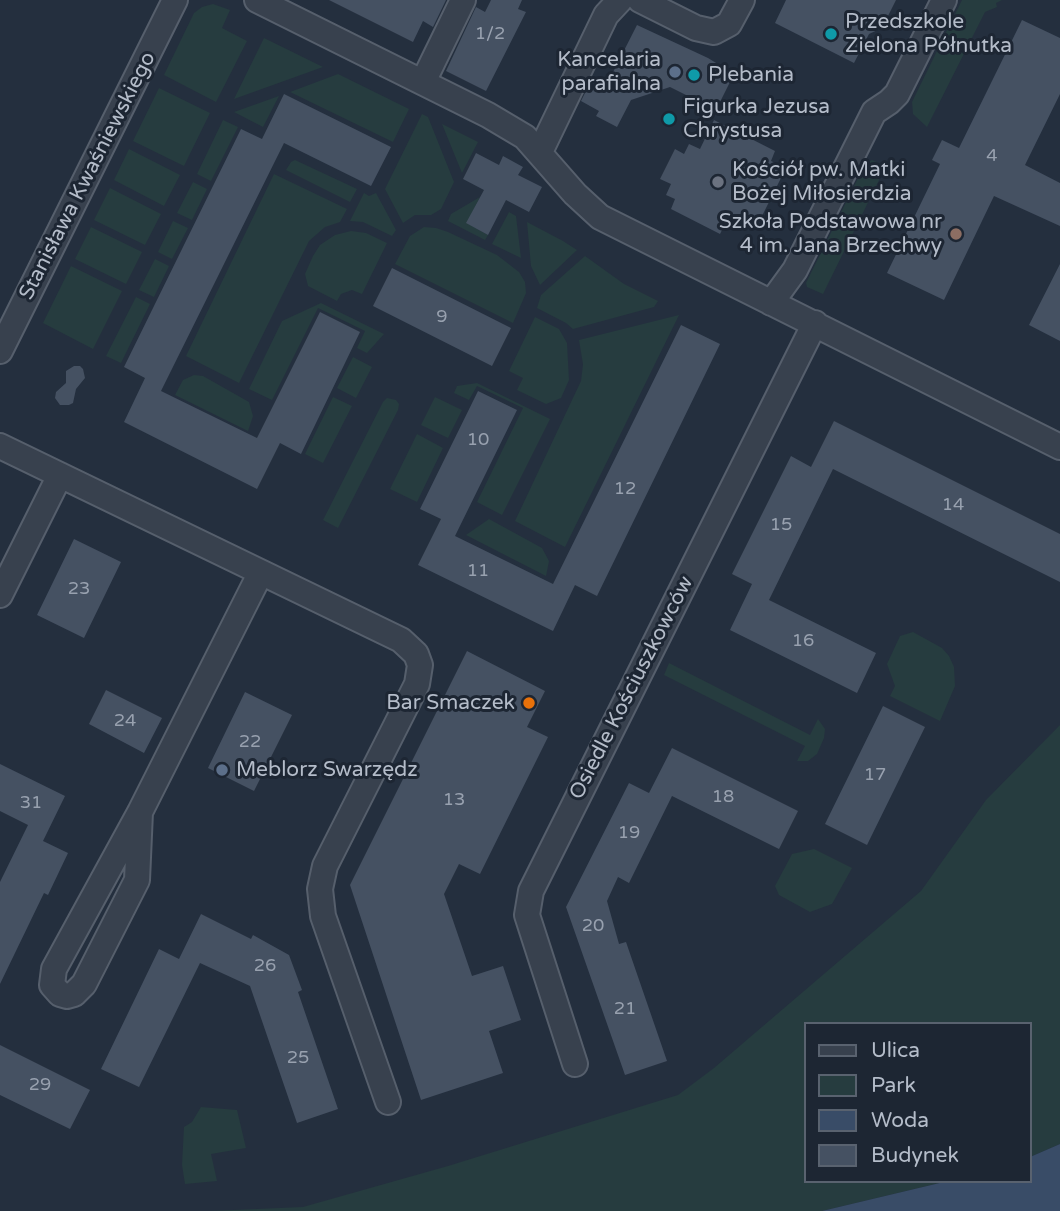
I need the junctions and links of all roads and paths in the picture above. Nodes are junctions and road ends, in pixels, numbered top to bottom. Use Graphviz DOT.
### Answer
graph roads {
  1 [pos="175,0"];
  2 [pos="257,0"];
  3 [pos="464,0"];
  4 [pos="620,0"];
  5 [pos="640,0"];
  6 [pos="743,0"];
  7 [pos="944,0"];
  8 [pos="423,82"];
  9 [pos="540,152"];
  10 [pos="771,303"];
  11 [pos="814,323"];
  12 [pos="0,351"];
  13 [pos="0,446"];
  14 [pos="1060,447"];
  15 [pos="60,475"];
  16 [pos="260,574"];
  17 [pos="0,595"];
  18 [pos="140,811"];
  19 [pos="575,1064"];
  20 [pos="388,1102"];
  1 -- 12 [label="street, Stanisława Kwaśniewskiego"];
  2 -- 8 [label="street"];
  3 -- 8 [label="street"];
  4 -- 9 [label="street"];
  5 -- 6 [label="street"];
  7 -- 10 [label="street"];
  8 -- 9 [label="street"];
  9 -- 10 [label="street"];
  10 -- 11 [label="street"];
  11 -- 14 [label="street"];
  11 -- 19 [label="street, Osiedle Kościuszkowców"];
  13 -- 15 [label="street"];
  15 -- 16 [label="street"];
  15 -- 17 [label="street"];
  16 -- 18 [label="street"];
  16 -- 20 [label="street"];
  18 -- 18 [label="street"];
}
